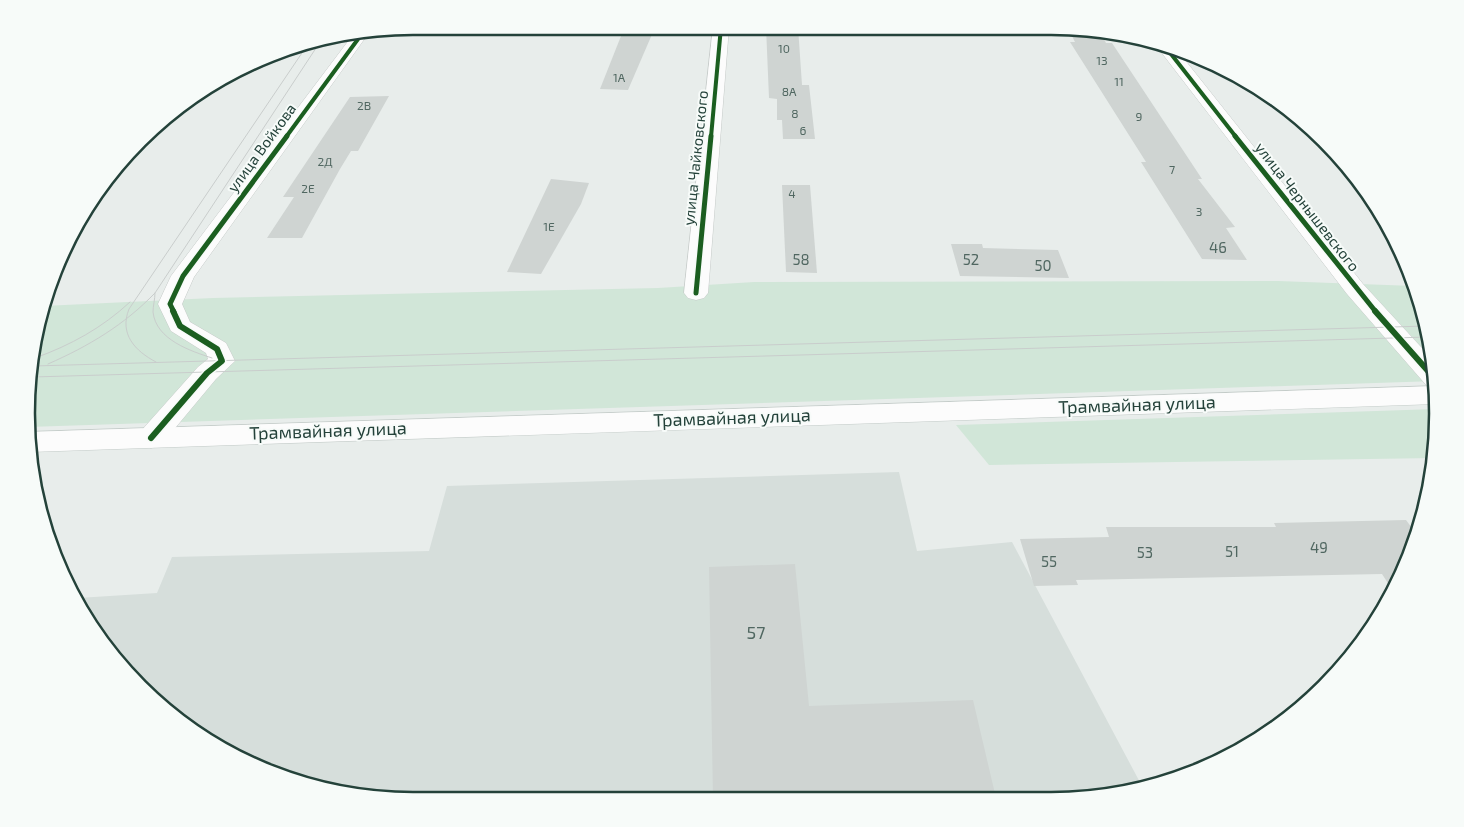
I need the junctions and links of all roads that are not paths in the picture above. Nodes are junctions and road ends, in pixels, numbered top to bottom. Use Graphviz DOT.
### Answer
graph roads {
  1 [pos="720,35"];
  2 [pos="358,39"];
  3 [pos="1172,55"];
  4 [pos="696,292"];
  5 [pos="1426,369"];
  6 [pos="1428,395"];
  7 [pos="152,438"];
  8 [pos="36,442"];
  1 -- 4 [label="street, улица Чайковского"];
  2 -- 7 [label="street, улица Войкова"];
  3 -- 5 [label="street, улица Чернышевского"];
  6 -- 7 [label="street, Трамвайная улица"];
  7 -- 8 [label="street, Трамвайная улица"];
}
